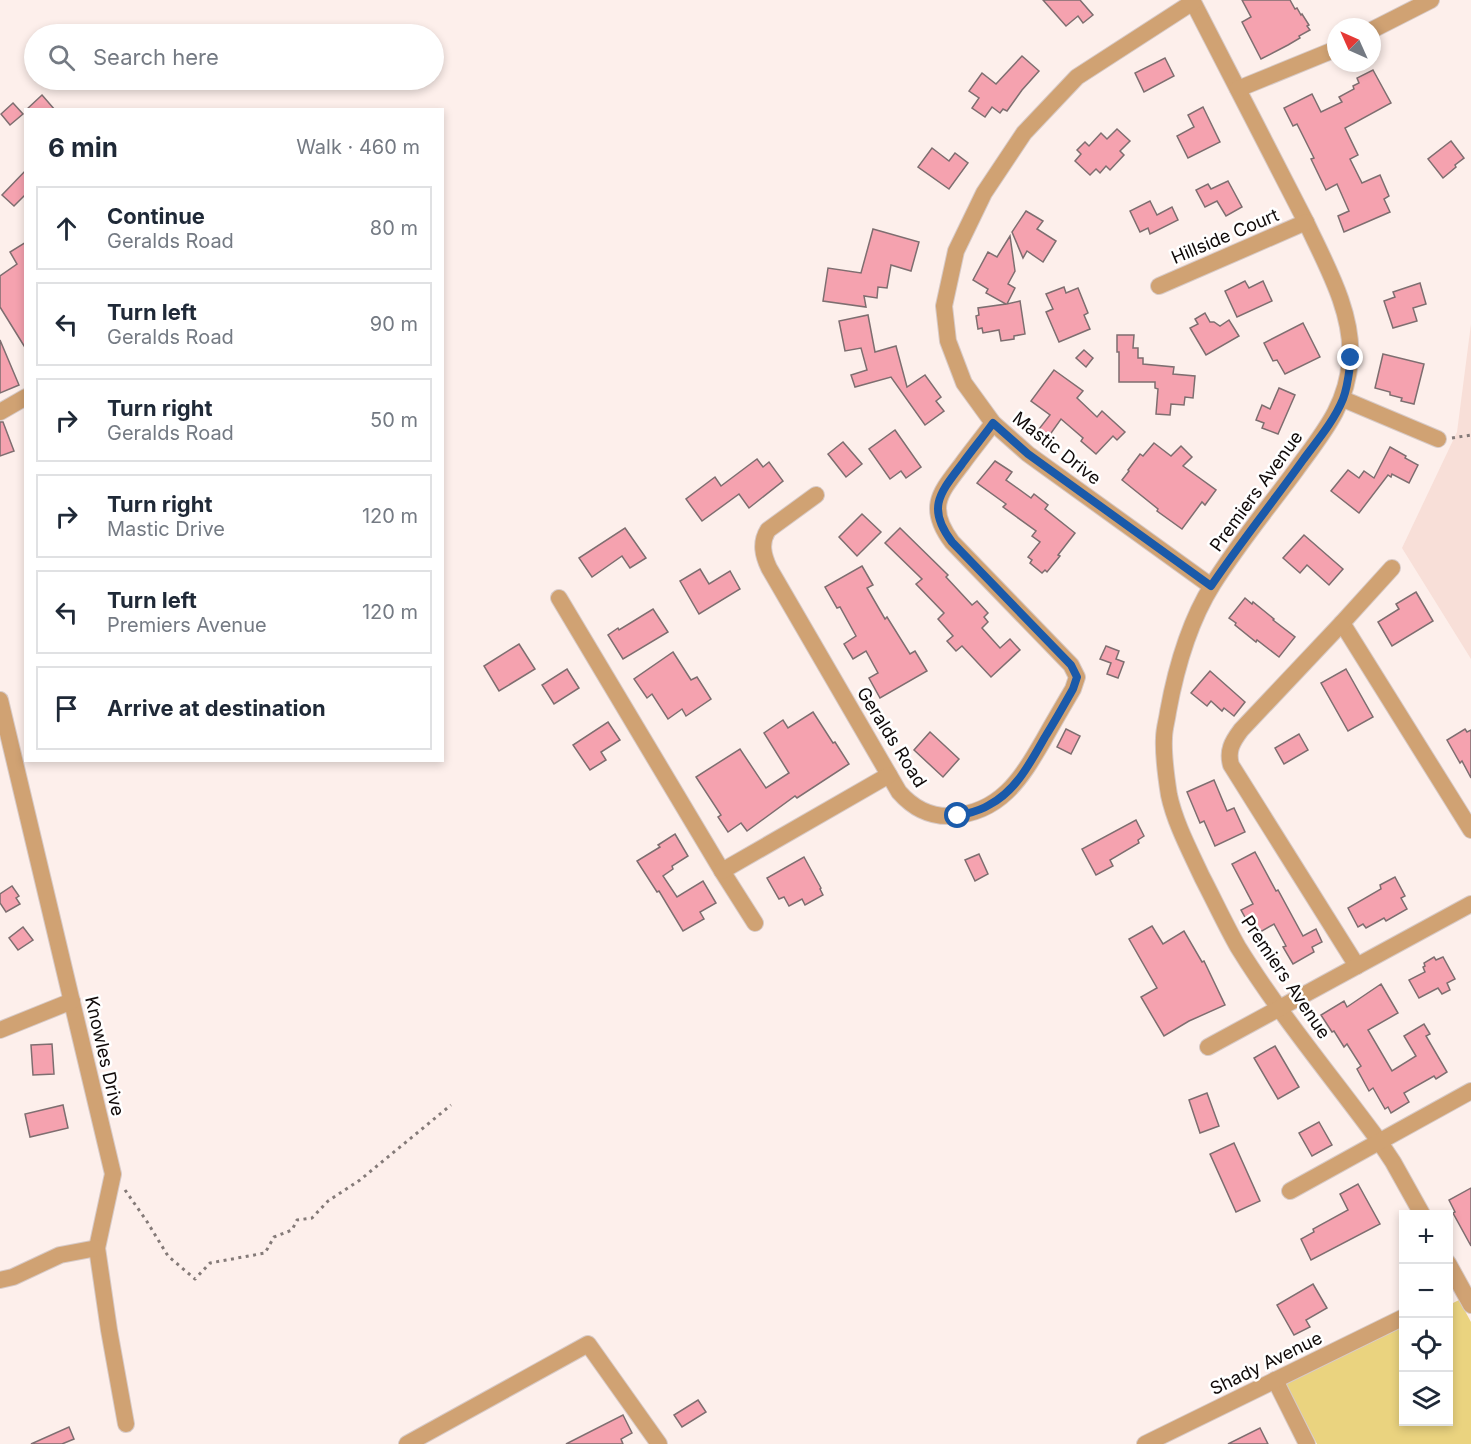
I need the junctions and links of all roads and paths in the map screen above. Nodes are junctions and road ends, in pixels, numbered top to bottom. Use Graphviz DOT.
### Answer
graph roads {
  1 [pos="1431,0"];
  2 [pos="1192,1"];
  3 [pos="1409,5"];
  4 [pos="1381,24"];
  5 [pos="1327,53"];
  6 [pos="1238,89"];
  7 [pos="1306,222"];
  8 [pos="1159,286"];
  9 [pos="24,398"];
  10 [pos="1343,399"];
  11 [pos="0,411"];
  12 [pos="993,423"];
  13 [pos="1438,439"];
  14 [pos="816,495"];
  15 [pos="1392,568"];
  16 [pos="1211,586"];
  17 [pos="560,598"];
  18 [pos="1342,623"];
  19 [pos="0,700"];
  20 [pos="888,775"];
  21 [pos="1471,830"];
  22 [pos="722,871"];
  23 [pos="1471,904"];
  24 [pos="755,923"];
  25 [pos="1357,966"];
  26 [pos="72,1001"];
  27 [pos="1280,1008"];
  28 [pos="0,1030"];
  29 [pos="1208,1047"];
  30 [pos="1471,1091"];
  31 [pos="452,1105"];
  32 [pos="1379,1141"];
  33 [pos="114,1174"];
  34 [pos="1290,1191"];
  35 [pos="1419,1210"];
  36 [pos="97,1248"];
  37 [pos="1449,1264"];
  38 [pos="0,1280"];
  39 [pos="1461,1289"];
  40 [pos="1471,1305"];
  41 [pos="1402,1318"];
  42 [pos="1275,1380"];
  43 [pos="126,1424"];
  44 [pos="407,1444"];
  45 [pos="659,1444"];
  46 [pos="1145,1444"];
  47 [pos="1307,1444"];
  1 -- 3 [label="street"];
  2 -- 6 [label="street, Premiers Avenue"];
  2 -- 12 [label="street, Mastic Drive"];
  3 -- 4 [label="street"];
  5 -- 6 [label="street"];
  6 -- 7 [label="street, Premiers Avenue"];
  7 -- 8 [label="street, Hillside Court"];
  7 -- 10 [label="street, Premiers Avenue"];
  9 -- 11 [label="street"];
  10 -- 13 [label="street"];
  10 -- 16 [label="street, Premiers Avenue"];
  12 -- 16 [label="street, Mastic Drive"];
  12 -- 20 [label="street, Geralds Road"];
  14 -- 20 [label="street, Geralds Road"];
  15 -- 18 [label="street"];
  16 -- 27 [label="street, Premiers Avenue"];
  17 -- 22 [label="street"];
  18 -- 21 [label="street"];
  18 -- 25 [label="street"];
  19 -- 26 [label="street, Knowles Drive"];
  20 -- 22 [label="street"];
  22 -- 24 [label="street"];
  23 -- 25 [label="street"];
  25 -- 27 [label="street"];
  26 -- 28 [label="street"];
  26 -- 33 [label="street, Knowles Drive"];
  27 -- 29 [label="street"];
  27 -- 32 [label="street, Premiers Avenue"];
  30 -- 32 [label="street"];
  31 -- 33 [label="path"];
  32 -- 34 [label="street"];
  32 -- 35 [label="street, Premiers Avenue"];
  33 -- 36 [label="street, Knowles Drive"];
  36 -- 38 [label="street"];
  36 -- 43 [label="street, Knowles Drive"];
  37 -- 39 [label="street"];
  39 -- 40 [label="street"];
  41 -- 42 [label="street, Shady Avenue"];
  42 -- 46 [label="street, Shady Avenue"];
  42 -- 47 [label="street"];
  44 -- 45 [label="street"];
}
